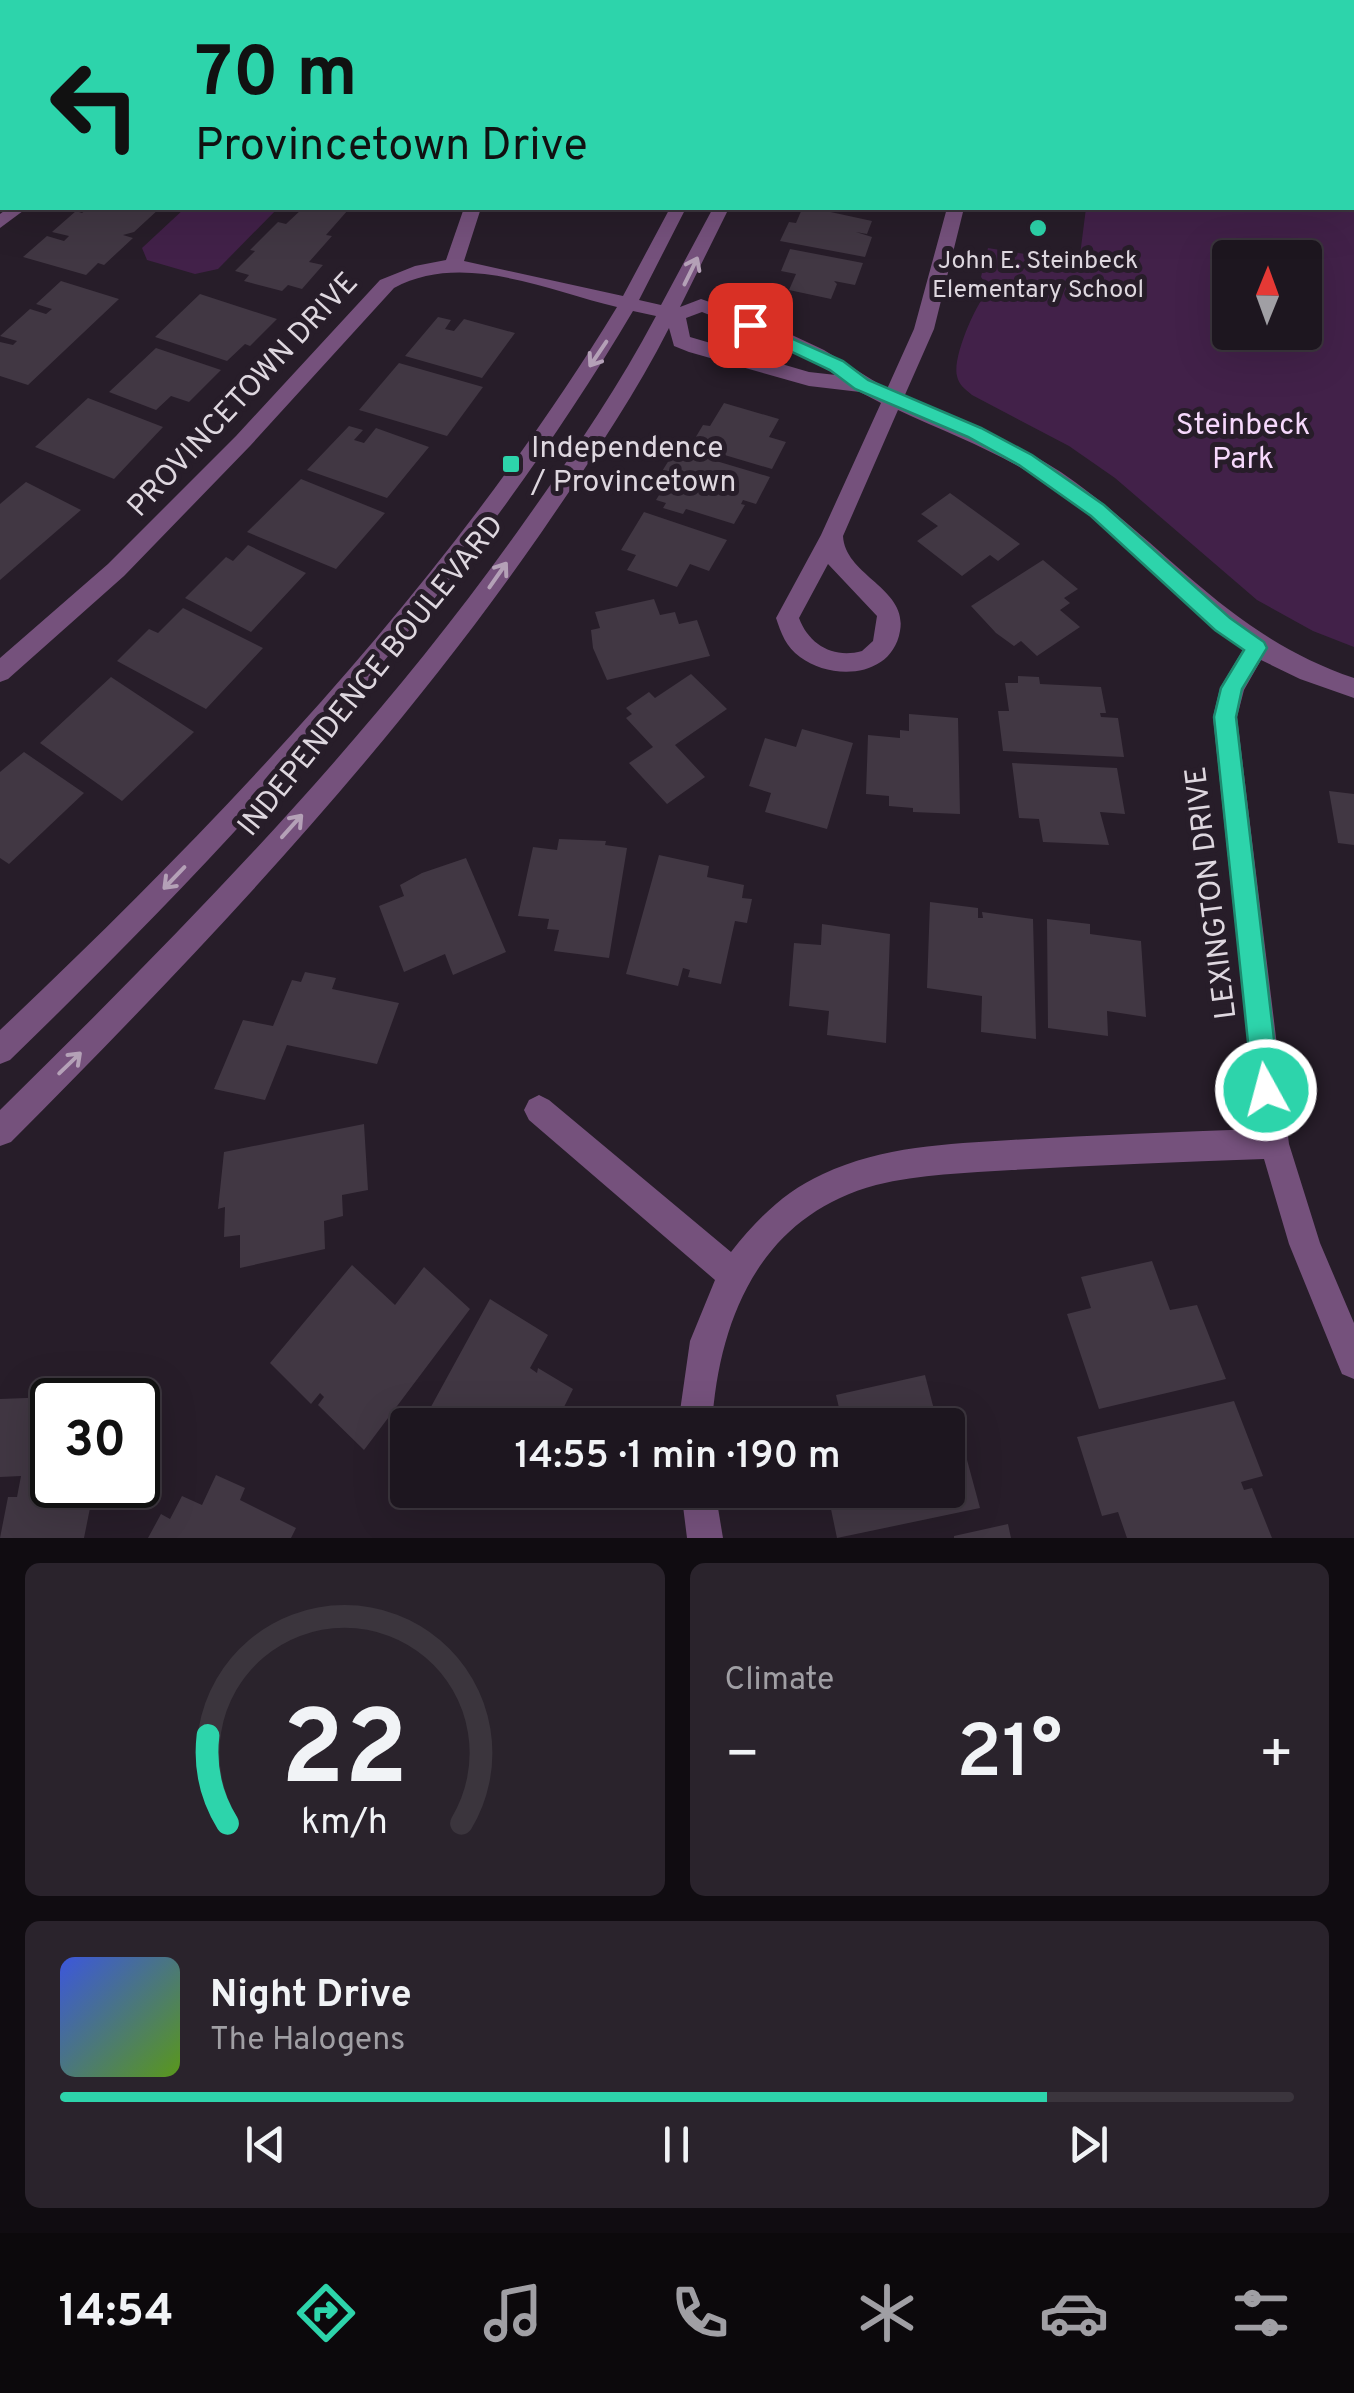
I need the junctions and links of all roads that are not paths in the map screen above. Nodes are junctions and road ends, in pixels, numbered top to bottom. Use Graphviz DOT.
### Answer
graph roads {
  1 [pos="469,210"];
  2 [pos="677,210"];
  3 [pos="719,210"];
  4 [pos="955,210"];
  5 [pos="454,265"];
  6 [pos="629,305"];
  7 [pos="672,314"];
  8 [pos="861,384"];
  9 [pos="893,397"];
  10 [pos="832,536"];
  11 [pos="1256,648"];
  12 [pos="0,672"];
  13 [pos="1354,688"];
  14 [pos="0,1050"];
  15 [pos="539,1110"];
  16 [pos="0,1131"];
  17 [pos="1274,1144"];
  18 [pos="732,1274"];
  19 [pos="1354,1362"];
  20 [pos="697,1408"];
  21 [pos="701,1508"];
  22 [pos="705,1538"];
  1 -- 5 [label="street"];
  2 -- 6 [label="street, INDEPENDENCE BOULEVARD"];
  7 -- 3 [label="street, INDEPENDENCE BOULEVARD, one-way"];
  4 -- 9 [label="street"];
  5 -- 6 [label="street, PROVINCETOWN DRIVE"];
  5 -- 12 [label="street, PROVINCETOWN DRIVE"];
  6 -- 7 [label="street, PROVINCETOWN DRIVE"];
  6 -- 14 [label="street, INDEPENDENCE BOULEVARD, one-way"];
  7 -- 8 [label="street, PROVINCETOWN DRIVE"];
  7 -- 8 [label="street"];
  16 -- 7 [label="street, INDEPENDENCE BOULEVARD, one-way"];
  8 -- 9 [label="street, PROVINCETOWN DRIVE"];
  9 -- 10 [label="street"];
  9 -- 11 [label="street, PROVINCETOWN DRIVE"];
  10 -- 10 [label="street"];
  11 -- 13 [label="street, PROVINCETOWN DRIVE"];
  11 -- 17 [label="street, LEXINGTON DRIVE"];
  15 -- 18 [label="street"];
  17 -- 18 [label="street"];
  17 -- 19 [label="street, LEXINGTON DRIVE"];
  18 -- 20 [label="street"];
  21 -- 22 [label="street"];
}
